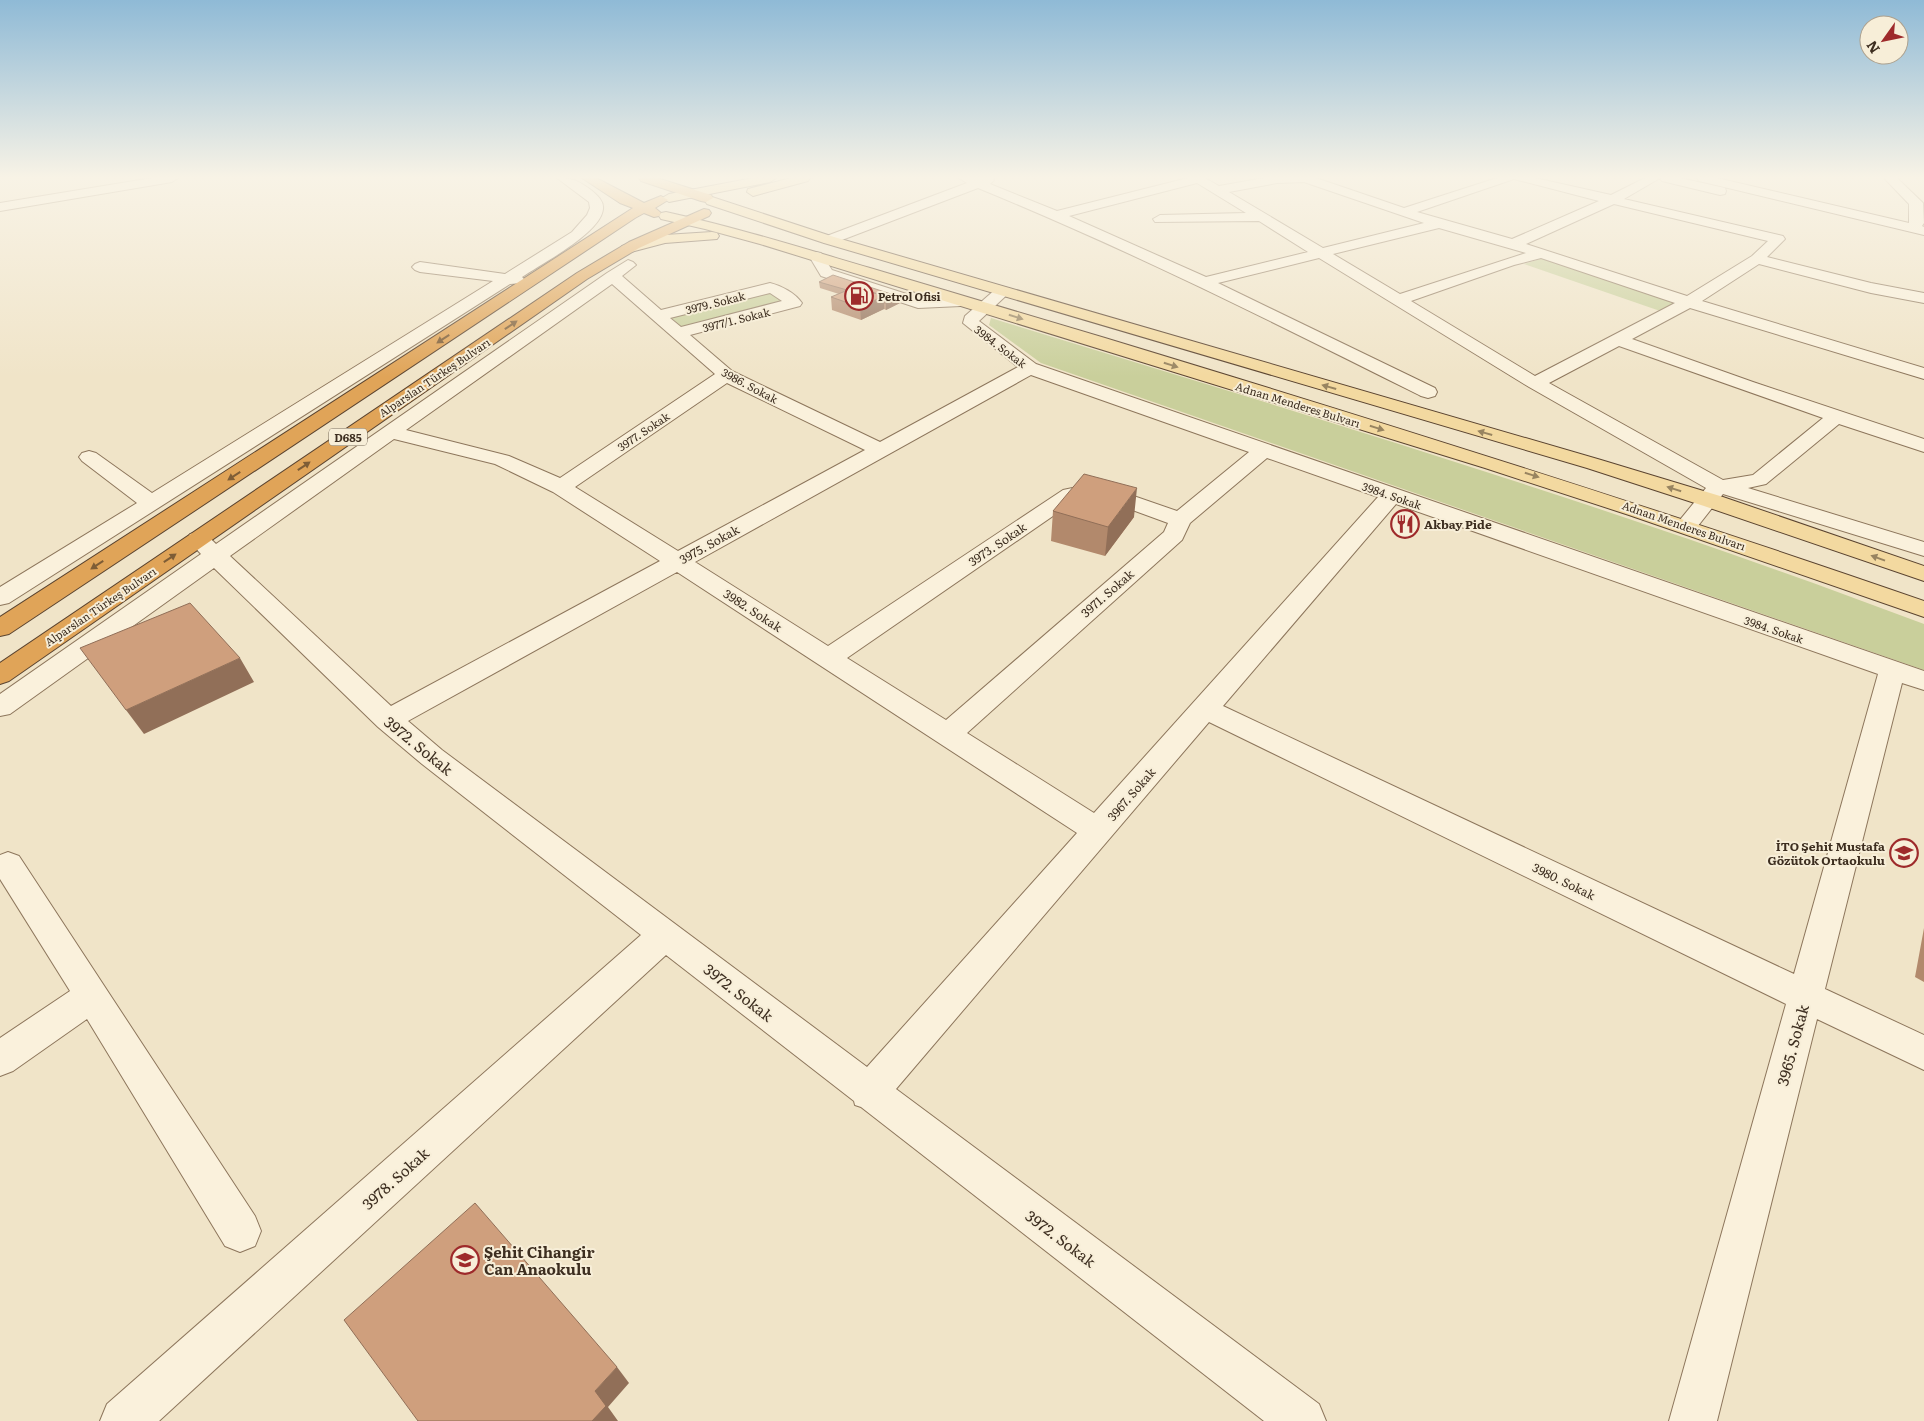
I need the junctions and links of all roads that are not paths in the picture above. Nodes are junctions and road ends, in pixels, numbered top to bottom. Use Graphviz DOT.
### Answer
graph roads {
  1 [pos="562,244"];
  2 [pos="596,244"];
  3 [pos="648,244"];
  4 [pos="652,244"];
  5 [pos="776,244"];
  6 [pos="844,244"];
  7 [pos="1121,244"];
  8 [pos="1307,244"];
  9 [pos="1360,244"];
  10 [pos="1513,244"];
  11 [pos="1772,244"];
  12 [pos="1323,254"];
  13 [pos="1540,254"];
  14 [pos="1757,259"];
  15 [pos="623,263"];
  16 [pos="420,267"];
  17 [pos="509,279"];
  18 [pos="531,282"];
  19 [pos="1204,282"];
  20 [pos="772,288"];
  21 [pos="1003,291"];
  22 [pos="1924,298"];
  23 [pos="1398,300"];
  24 [pos="1689,302"];
  25 [pos="984,308"];
  26 [pos="658,316"];
  27 [pos="678,333"];
  28 [pos="1617,339"];
  29 [pos="1030,368"];
  30 [pos="1924,374"];
  31 [pos="726,375"];
  32 [pos="1535,382"];
  33 [pos="1428,392"];
  34 [pos="1836,417"];
  35 [pos="390,432"];
  36 [pos="1924,446"];
  37 [pos="880,450"];
  38 [pos="1264,450"];
  39 [pos="90,457"];
  40 [pos="561,487"];
  41 [pos="1714,493"];
  42 [pos="1392,495"];
  43 [pos="151,503"];
  44 [pos="1180,520"];
  45 [pos="1686,526"];
  46 [pos="206,547"];
  47 [pos="1924,549"];
  48 [pos="677,562"];
  49 [pos="1924,574"];
  50 [pos="0,598"];
  51 [pos="1924,609"];
  52 [pos="0,628"];
  53 [pos="828,658"];
  54 [pos="0,675"];
  55 [pos="1908,675"];
  56 [pos="0,707"];
  57 [pos="1205,709"];
  58 [pos="388,720"];
  59 [pos="947,735"];
  60 [pos="1098,831"];
  61 [pos="8,865"];
  62 [pos="665,935"];
  63 [pos="91,996"];
  64 [pos="1806,996"];
  65 [pos="1924,1053"];
  66 [pos="0,1059"];
  67 [pos="869,1092"];
  68 [pos="240,1231"];
  69 [pos="124,1421"];
  70 [pos="1302,1421"];
  71 [pos="1693,1421"];
  1 -- 17 [label="street"];
  2 -- 18 [label="highway, D685"];
  3 -- 15 [label="main road"];
  4 -- 15 [label="highway, Alparslan Türkeş Bulvarı / D685"];
  5 -- 25 [label="main road, Adnan Menderes Bulvarı"];
  6 -- 21 [label="main road, Adnan Menderes Bulvarı"];
  7 -- 19 [label="street"];
  8 -- 12 [label="street"];
  9 -- 12 [label="street"];
  10 -- 13 [label="street"];
  11 -- 14 [label="street"];
  12 -- 19 [label="street"];
  12 -- 23 [label="street"];
  13 -- 23 [label="street"];
  13 -- 24 [label="street"];
  14 -- 22 [label="street"];
  14 -- 24 [label="street"];
  15 -- 26 [label="street, 3986. Sokak"];
  15 -- 35 [label="street"];
  46 -- 15 [label="highway, Alparslan Türkeş Bulvarı / D685, one-way"];
  16 -- 17 [label="street"];
  17 -- 18 [label="street"];
  17 -- 43 [label="street"];
  18 -- 52 [label="highway, D685, one-way"];
  19 -- 33 [label="street"];
  20 -- 26 [label="street, 3979. Sokak"];
  20 -- 27 [label="street, 3977/1. Sokak"];
  21 -- 25 [label="street, 3984. Sokak"];
  41 -- 21 [label="main road, Adnan Menderes Bulvarı, one-way"];
  23 -- 32 [label="street"];
  24 -- 28 [label="street"];
  24 -- 30 [label="street"];
  25 -- 29 [label="street, 3984. Sokak"];
  25 -- 45 [label="main road, Adnan Menderes Bulvarı, one-way"];
  26 -- 27 [label="street, 3986. Sokak"];
  27 -- 31 [label="street, 3986. Sokak"];
  28 -- 32 [label="street"];
  28 -- 34 [label="street"];
  29 -- 37 [label="street, 3975. Sokak"];
  29 -- 38 [label="street, 3984. Sokak"];
  31 -- 37 [label="street, 3986. Sokak"];
  31 -- 40 [label="street, 3977. Sokak"];
  32 -- 41 [label="street"];
  34 -- 36 [label="street"];
  34 -- 41 [label="street"];
  35 -- 40 [label="street, 3982. Sokak"];
  35 -- 46 [label="street"];
  37 -- 48 [label="street, 3975. Sokak"];
  38 -- 42 [label="street, 3984. Sokak"];
  38 -- 44 [label="street, 3971. Sokak"];
  39 -- 43 [label="street"];
  40 -- 48 [label="street, 3982. Sokak"];
  41 -- 45 [label="street"];
  41 -- 47 [label="street"];
  49 -- 41 [label="main road, Adnan Menderes Bulvarı, one-way"];
  42 -- 55 [label="street, 3984. Sokak"];
  42 -- 57 [label="street, 3967. Sokak"];
  43 -- 50 [label="street"];
  44 -- 53 [label="street, 3973. Sokak"];
  44 -- 59 [label="street, 3971. Sokak"];
  45 -- 51 [label="main road, Adnan Menderes Bulvarı"];
  54 -- 46 [label="highway, Alparslan Türkeş Bulvarı / D685, one-way"];
  46 -- 56 [label="street"];
  46 -- 58 [label="street, 3972. Sokak"];
  48 -- 53 [label="street, 3982. Sokak"];
  48 -- 58 [label="street, 3975. Sokak"];
  53 -- 59 [label="street, 3982. Sokak"];
  55 -- 64 [label="street, 3965. Sokak"];
  57 -- 60 [label="street, 3967. Sokak"];
  57 -- 64 [label="street, 3980. Sokak"];
  58 -- 62 [label="street, 3972. Sokak"];
  59 -- 60 [label="street, 3982. Sokak"];
  60 -- 67 [label="street, 3967. Sokak"];
  61 -- 63 [label="street"];
  62 -- 67 [label="street, 3972. Sokak"];
  62 -- 69 [label="street, 3978. Sokak"];
  63 -- 66 [label="street"];
  63 -- 68 [label="street"];
  64 -- 65 [label="street, 3980. Sokak"];
  64 -- 71 [label="street, 3965. Sokak"];
  67 -- 70 [label="street, 3972. Sokak"];
}
